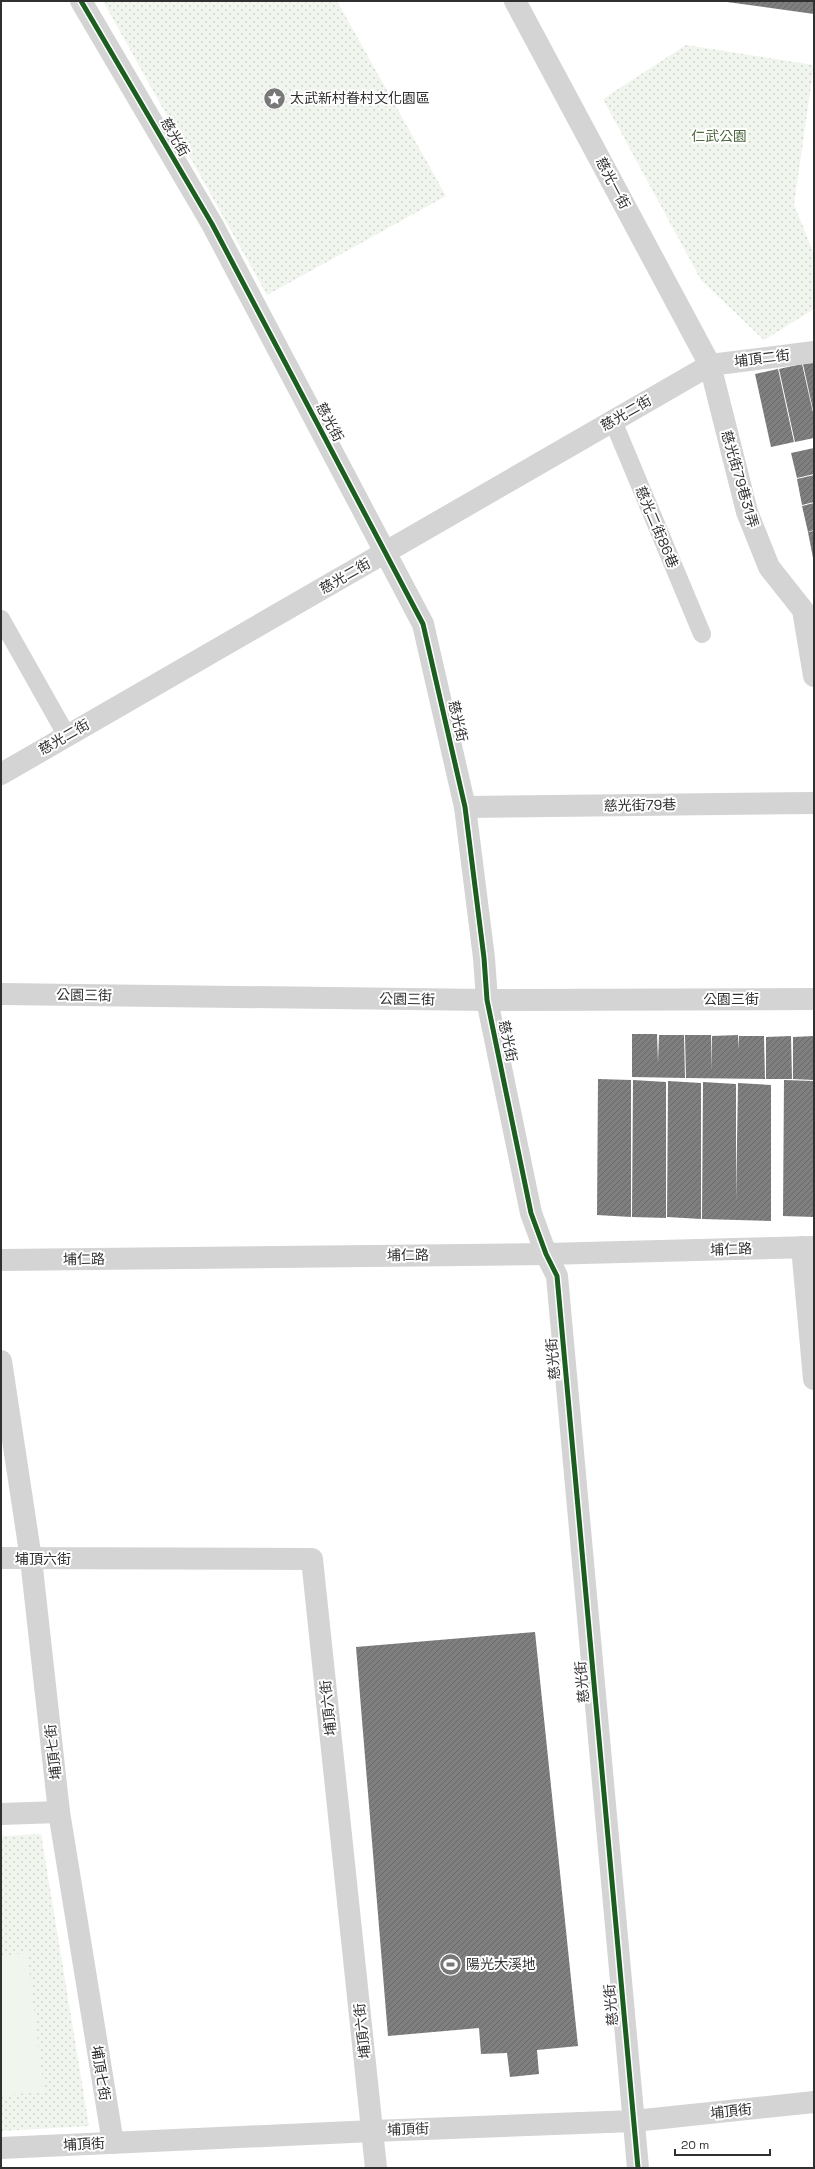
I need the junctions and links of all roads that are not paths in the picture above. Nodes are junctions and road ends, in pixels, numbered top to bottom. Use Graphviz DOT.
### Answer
graph roads {
  1 [pos="81,1"];
  2 [pos="515,1"];
  3 [pos="814,352"];
  4 [pos="710,365"];
  5 [pos="613,421"];
  6 [pos="386,553"];
  7 [pos="1,619"];
  8 [pos="702,634"];
  9 [pos="814,676"];
  10 [pos="67,736"];
  11 [pos="1,774"];
  12 [pos="814,803"];
  13 [pos="465,807"];
  14 [pos="1,994"];
  15 [pos="814,999"];
  16 [pos="487,1000"];
  17 [pos="808,1247"];
  18 [pos="546,1254"];
  19 [pos="1,1260"];
  20 [pos="1,1361"];
  21 [pos="814,1379"];
  22 [pos="1,1558"];
  23 [pos="31,1559"];
  24 [pos="59,1812"];
  25 [pos="1,1814"];
  26 [pos="814,2102"];
  27 [pos="634,2121"];
  28 [pos="372,2131"];
  29 [pos="113,2143"];
  30 [pos="1,2148"];
  31 [pos="376,2168"];
  32 [pos="638,2168"];
  1 -- 6 [label="street, 慈光街"];
  2 -- 4 [label="street, 慈光一街"];
  3 -- 4 [label="street, 埔頂二街"];
  4 -- 5 [label="street, 慈光二街"];
  4 -- 9 [label="street, 慈光街79巷31弄"];
  5 -- 6 [label="street, 慈光二街"];
  5 -- 8 [label="lane, 慈光二街86巷"];
  6 -- 10 [label="street, 慈光二街"];
  6 -- 13 [label="street, 慈光街"];
  7 -- 10 [label="lane"];
  10 -- 11 [label="street, 慈光二街"];
  12 -- 13 [label="street, 慈光街79巷"];
  13 -- 16 [label="street, 慈光街"];
  14 -- 16 [label="street, 公園三街"];
  15 -- 16 [label="street, 公園三街"];
  16 -- 18 [label="street, 慈光街"];
  17 -- 18 [label="street, 埔仁路"];
  17 -- 21 [label="street"];
  18 -- 19 [label="street, 埔仁路"];
  18 -- 27 [label="street, 慈光街"];
  20 -- 23 [label="street, 埔頂七街"];
  22 -- 23 [label="street, 埔頂六街"];
  23 -- 24 [label="street, 埔頂七街"];
  23 -- 28 [label="street, 埔頂六街"];
  24 -- 25 [label="street"];
  24 -- 29 [label="street, 埔頂七街"];
  26 -- 27 [label="street, 埔頂街"];
  27 -- 28 [label="street, 埔頂街"];
  27 -- 32 [label="street, 慈光街"];
  28 -- 29 [label="street, 埔頂街"];
  28 -- 31 [label="street, 埔頂六街"];
  29 -- 30 [label="street, 埔頂街"];
}
